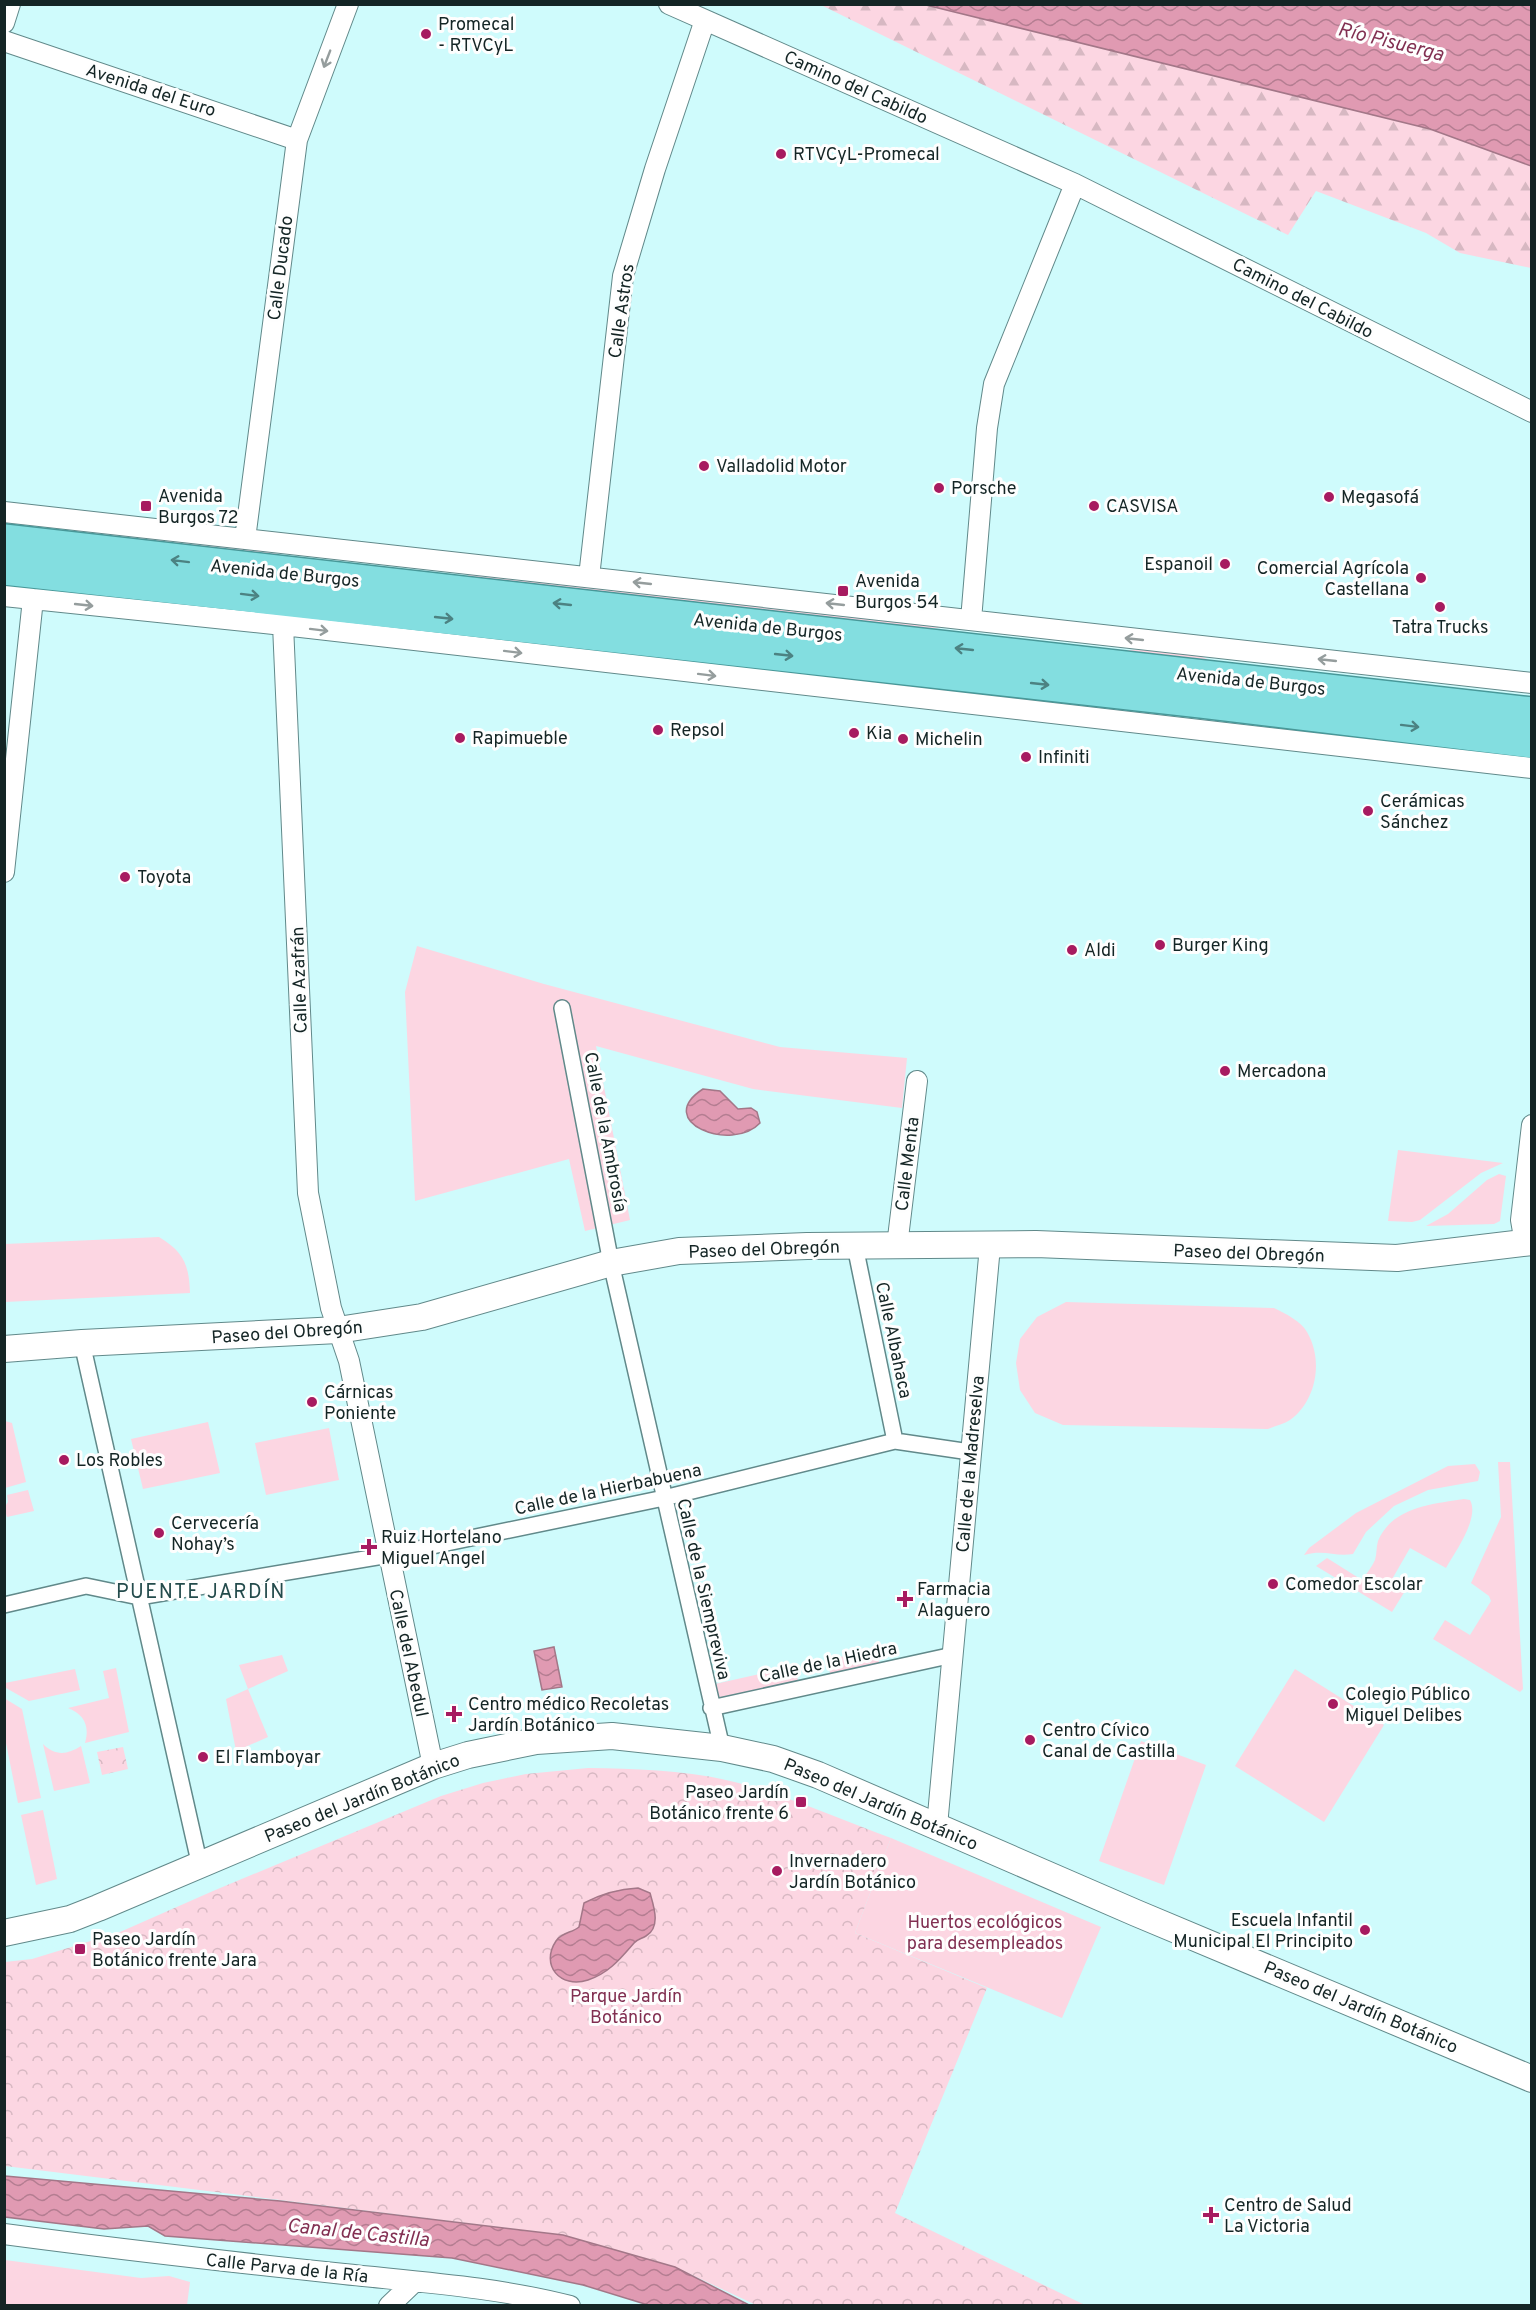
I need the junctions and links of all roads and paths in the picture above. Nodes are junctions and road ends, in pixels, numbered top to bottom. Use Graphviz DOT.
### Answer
graph roads {
  1 [pos="10,4"];
  2 [pos="348,4"];
  3 [pos="669,4"];
  4 [pos="705,20"];
  5 [pos="4,23"];
  6 [pos="4,41"];
  7 [pos="297,140"];
  8 [pos="1075,184"];
  9 [pos="1532,412"];
  10 [pos="4,512"];
  11 [pos="45,518"];
  12 [pos="4,523"];
  13 [pos="245,539"];
  14 [pos="4,541"];
  15 [pos="327,548"];
  16 [pos="589,577"];
  17 [pos="6,587"];
  18 [pos="425,589"];
  19 [pos="33,599"];
  20 [pos="971,620"];
  21 [pos="283,626"];
  22 [pos="546,629"];
  23 [pos="1084,633"];
  24 [pos="1200,646"];
  25 [pos="1002,653"];
  26 [pos="631,666"];
  27 [pos="1532,685"];
  28 [pos="1251,694"];
  29 [pos="1333,704"];
  30 [pos="982,707"];
  31 [pos="1532,714"];
  32 [pos="1532,741"];
  33 [pos="1414,753"];
  34 [pos="1532,757"];
  35 [pos="1490,762"];
  36 [pos="1532,768"];
  37 [pos="4,872"];
  38 [pos="562,1008"];
  39 [pos="917,1081"];
  40 [pos="1532,1125"];
  41 [pos="1528,1243"];
  42 [pos="855,1246"];
  43 [pos="897,1246"];
  44 [pos="990,1246"];
  45 [pos="611,1263"];
  46 [pos="338,1330"];
  47 [pos="82,1343"];
  48 [pos="4,1349"];
  49 [pos="895,1441"];
  50 [pos="970,1452"];
  51 [pos="664,1498"];
  52 [pos="389,1556"];
  53 [pos="139,1597"];
  54 [pos="4,1605"];
  55 [pos="953,1655"];
  56 [pos="711,1708"];
  57 [pos="722,1748"];
  58 [pos="433,1766"];
  59 [pos="937,1826"];
  60 [pos="200,1866"];
  61 [pos="4,1933"];
  62 [pos="1532,2079"];
  63 [pos="4,2234"];
  64 [pos="414,2282"];
  65 [pos="389,2306"];
  66 [pos="570,2306"];
  1 -- 5 [label="street"];
  2 -- 7 [label="street, Calle Ducado, one-way"];
  3 -- 4 [label="street, Camino del Cabildo"];
  4 -- 8 [label="street, Camino del Cabildo"];
  4 -- 16 [label="street, Calle Astros"];
  6 -- 7 [label="street, Avenida del Euro"];
  7 -- 13 [label="street, Calle Ducado"];
  8 -- 9 [label="street, Camino del Cabildo"];
  8 -- 20 [label="street"];
  10 -- 11 [label="street, Avenida de Burgos"];
  11 -- 12 [label="street"];
  11 -- 13 [label="street, Avenida de Burgos"];
  13 -- 15 [label="street, Avenida de Burgos"];
  18 -- 14 [label="highway, Avenida de Burgos, one-way"];
  15 -- 16 [label="street, Avenida de Burgos"];
  15 -- 18 [label="street"];
  20 -- 16 [label="street, Avenida de Burgos, one-way"];
  17 -- 19 [label="street, Avenida de Burgos"];
  17 -- 22 [label="highway, Avenida de Burgos, one-way"];
  25 -- 18 [label="highway, Avenida de Burgos, one-way"];
  19 -- 21 [label="street, Avenida de Burgos, one-way"];
  19 -- 37 [label="street"];
  20 -- 23 [label="street, Avenida de Burgos"];
  21 -- 26 [label="street, Avenida de Burgos, one-way"];
  21 -- 46 [label="street, Calle Azafrán"];
  22 -- 26 [label="street"];
  22 -- 28 [label="highway, Avenida de Burgos, one-way"];
  24 -- 23 [label="street, Avenida de Burgos, one-way"];
  23 -- 25 [label="street"];
  27 -- 24 [label="street, Avenida de Burgos, one-way"];
  24 -- 28 [label="street"];
  25 -- 28 [label="highway, Avenida de Burgos"];
  26 -- 30 [label="street, Avenida de Burgos, one-way"];
  27 -- 29 [label="street"];
  28 -- 29 [label="highway, Avenida de Burgos"];
  28 -- 30 [label="street"];
  29 -- 31 [label="highway, Avenida de Burgos"];
  29 -- 32 [label="highway, Avenida de Burgos, one-way"];
  29 -- 33 [label="street"];
  30 -- 33 [label="street, Avenida de Burgos"];
  33 -- 35 [label="street, Avenida de Burgos"];
  34 -- 35 [label="street"];
  35 -- 36 [label="street, Avenida de Burgos"];
  38 -- 45 [label="street, Calle de la Ambrosía"];
  39 -- 43 [label="street, Calle Menta"];
  40 -- 41 [label="street"];
  41 -- 44 [label="street, Paseo del Obregón"];
  42 -- 43 [label="street, Paseo del Obregón"];
  42 -- 45 [label="street, Paseo del Obregón"];
  42 -- 49 [label="street, Calle Albahaca"];
  43 -- 44 [label="street, Paseo del Obregón"];
  44 -- 50 [label="street, Calle de la Madreselva"];
  45 -- 46 [label="street, Paseo del Obregón"];
  45 -- 51 [label="street, Calle de la Siempreviva"];
  46 -- 47 [label="street, Paseo del Obregón"];
  46 -- 52 [label="street, Calle del Abedul"];
  47 -- 48 [label="street, Paseo del Obregón"];
  47 -- 53 [label="street"];
  49 -- 50 [label="street, Calle de la Hierbabuena"];
  49 -- 51 [label="street, Calle de la Hierbabuena"];
  50 -- 55 [label="street, Calle de la Madreselva"];
  51 -- 52 [label="street, Calle de la Hierbabuena"];
  51 -- 56 [label="street, Calle de la Siempreviva"];
  52 -- 53 [label="street, Calle de la Hierbabuena"];
  52 -- 58 [label="street, Calle del Abedul"];
  53 -- 54 [label="street, Calle de la Hierbabuena"];
  53 -- 60 [label="street"];
  55 -- 56 [label="street, Calle de la Hiedra"];
  55 -- 59 [label="street, Calle de la Madreselva"];
  56 -- 57 [label="street, Calle de la Siempreviva"];
  57 -- 58 [label="street, Paseo del Jardín Botánico"];
  57 -- 59 [label="street, Paseo del Jardín Botánico"];
  58 -- 60 [label="street, Paseo del Jardín Botánico"];
  59 -- 62 [label="street, Paseo del Jardín Botánico"];
  60 -- 61 [label="street, Paseo del Jardín Botánico"];
  63 -- 64 [label="street, Calle Parva de la Ría"];
  64 -- 65 [label="street"];
  64 -- 66 [label="street, Calle Parva de la Ría"];
}
